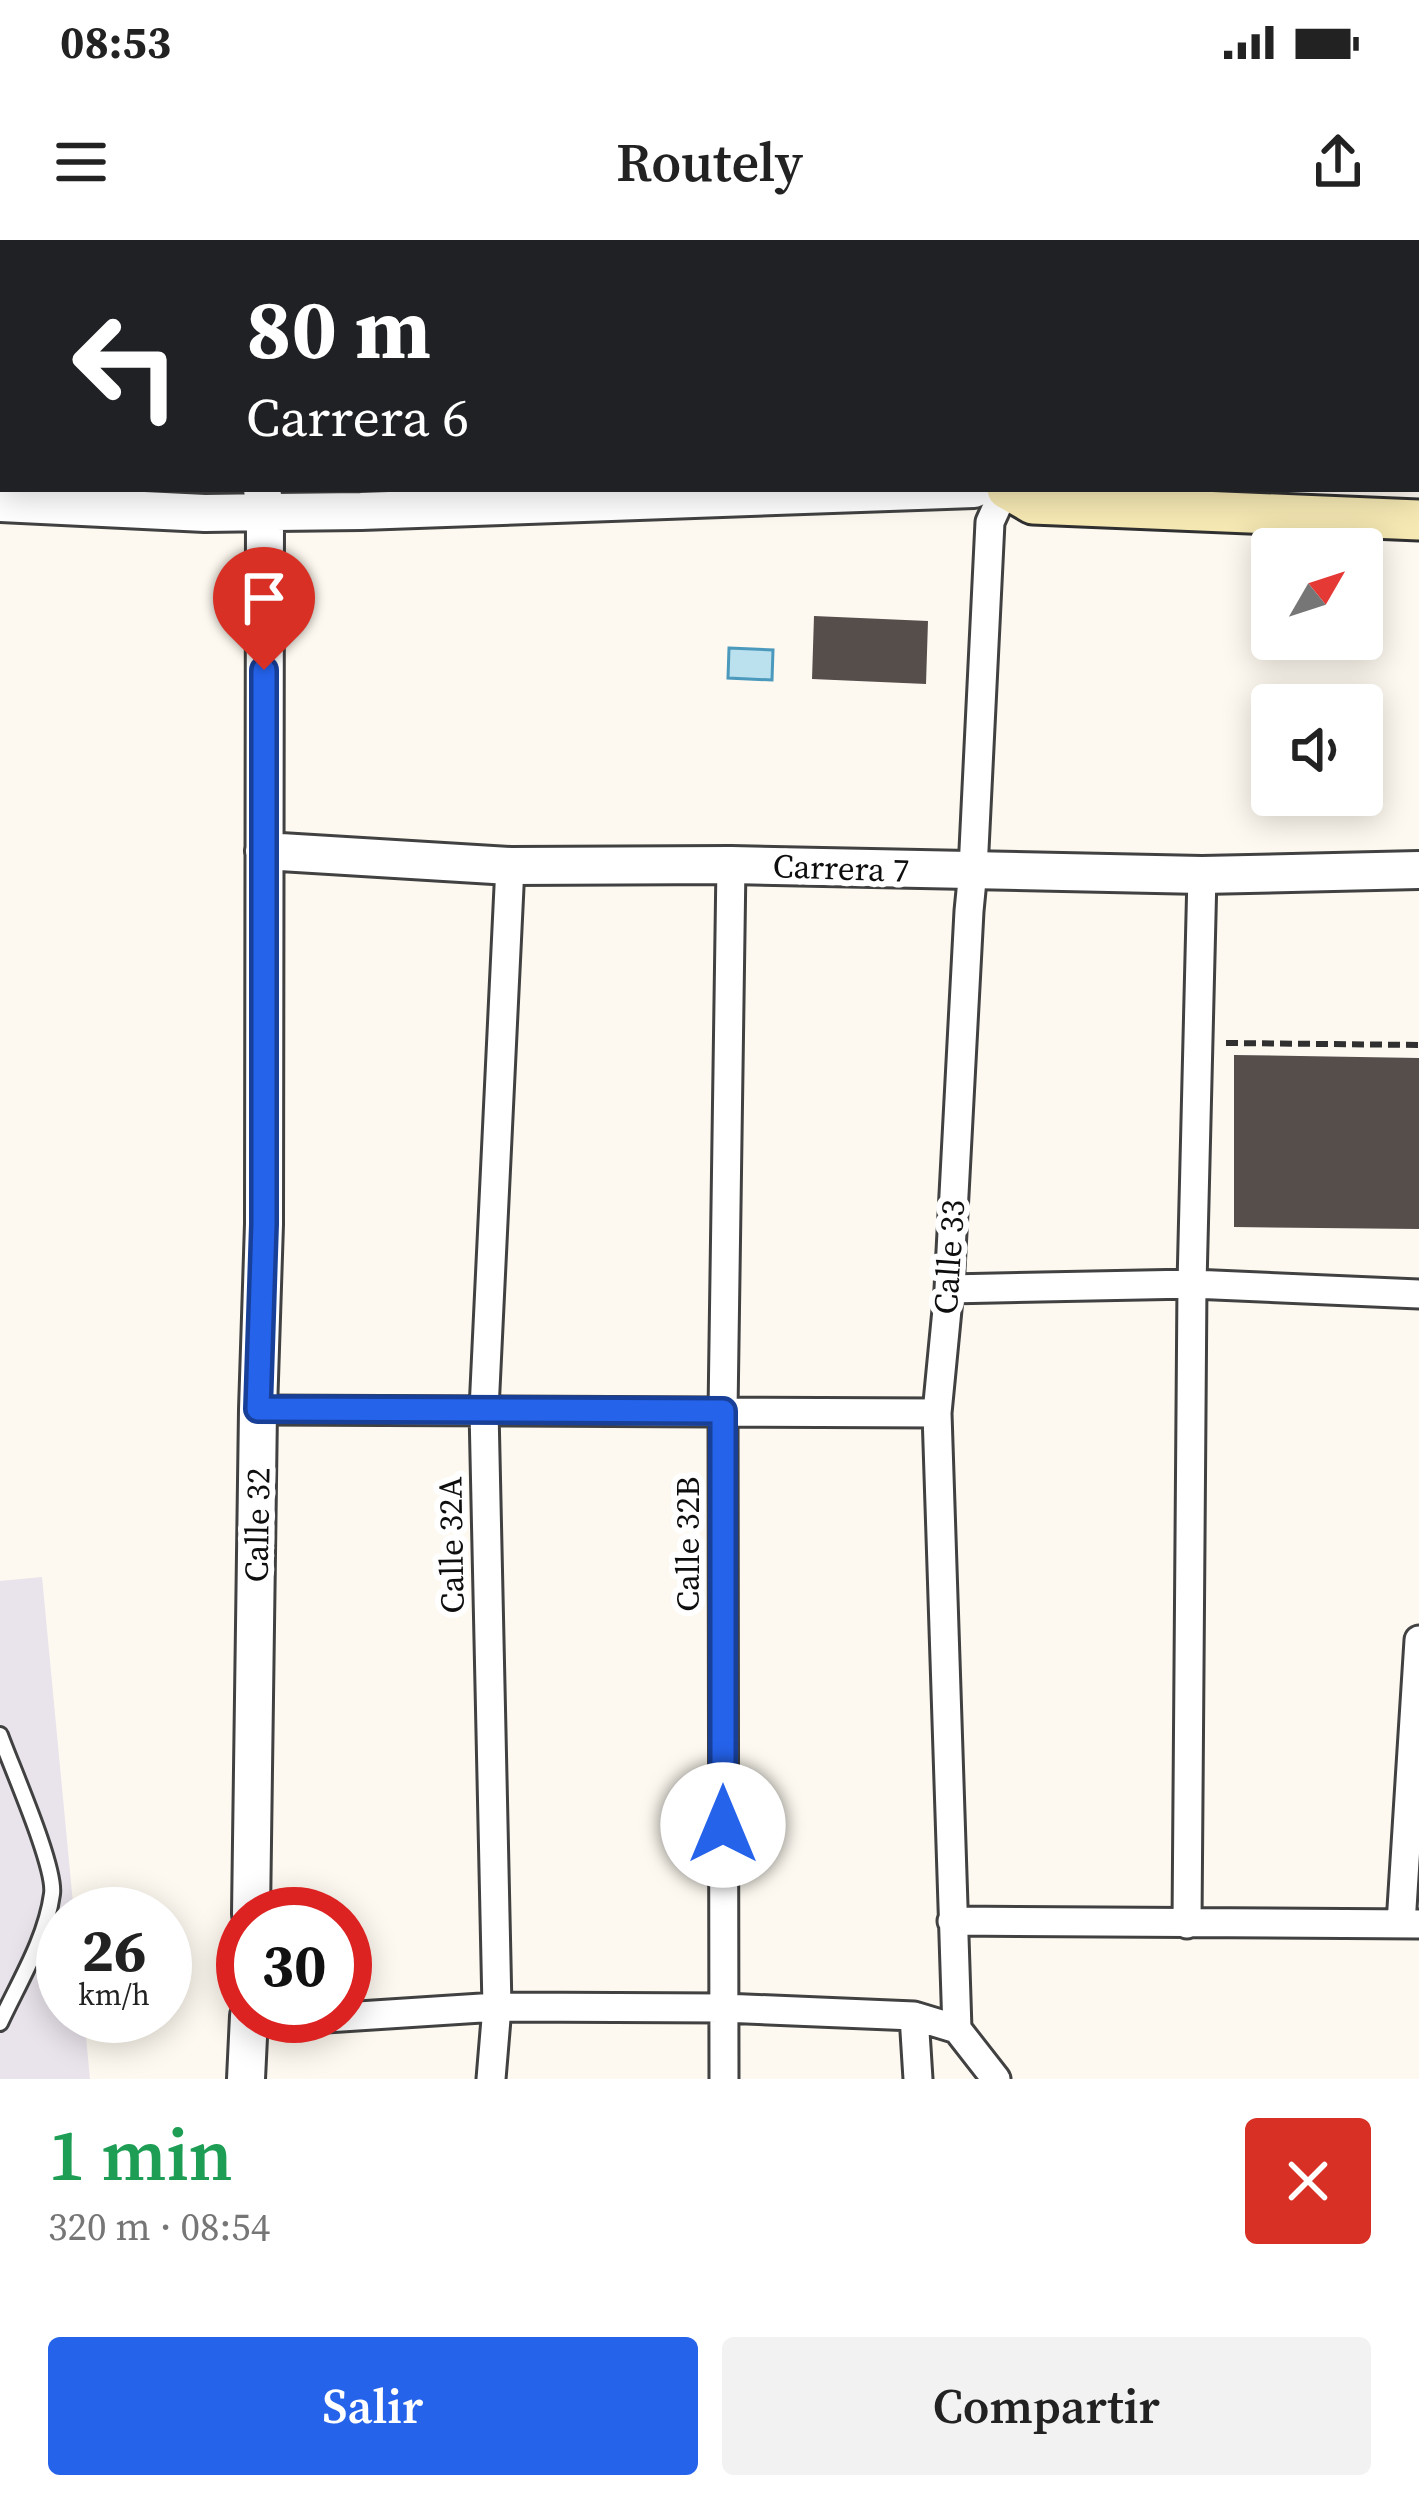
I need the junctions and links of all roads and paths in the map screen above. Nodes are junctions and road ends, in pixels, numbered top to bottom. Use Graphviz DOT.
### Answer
graph roads {
  1 [pos="890,492"];
  2 [pos="1005,492"];
  3 [pos="1011,492"];
  4 [pos="266,496"];
  5 [pos="7,498"];
  6 [pos="1419,520"];
  7 [pos="264,850"];
  8 [pos="731,865"];
  9 [pos="509,866"];
  10 [pos="974,870"];
  11 [pos="1419,870"];
  12 [pos="1202,875"];
  13 [pos="1198,1043"];
  14 [pos="1419,1045"];
  15 [pos="1192,1284"];
  16 [pos="949,1289"];
  17 [pos="1419,1294"];
  18 [pos="258,1409"];
  19 [pos="484,1411"];
  20 [pos="723,1411"];
  21 [pos="937,1412"];
  22 [pos="1419,1640"];
  23 [pos="0,1735"];
  24 [pos="251,1887"];
  25 [pos="952,1921"];
  26 [pos="1187,1924"];
  27 [pos="1410,1924"];
  28 [pos="497,2007"];
  29 [pos="723,2008"];
  30 [pos="372,2014"];
  31 [pos="914,2016"];
  32 [pos="0,2023"];
  33 [pos="956,2030"];
  34 [pos="248,2043"];
  35 [pos="247,2079"];
  36 [pos="491,2079"];
  37 [pos="724,2079"];
  38 [pos="918,2079"];
  39 [pos="996,2079"];
  1 -- 4 [label="street"];
  2 -- 10 [label="street, Calle 33"];
  3 -- 6 [label="main road"];
  4 -- 5 [label="street"];
  4 -- 7 [label="street, Calle 32"];
  7 -- 9 [label="street, Carrera 7"];
  7 -- 18 [label="street, Calle 32"];
  8 -- 9 [label="street, Carrera 7"];
  8 -- 10 [label="street, Carrera 7"];
  8 -- 20 [label="street, Calle 32B"];
  9 -- 19 [label="street, Calle 32A"];
  10 -- 12 [label="street, Carrera 7"];
  10 -- 16 [label="street, Calle 33"];
  11 -- 12 [label="street, Carrera 7"];
  12 -- 13 [label="street"];
  13 -- 14 [label="path"];
  13 -- 15 [label="street"];
  15 -- 16 [label="street"];
  15 -- 17 [label="street"];
  15 -- 26 [label="street"];
  16 -- 21 [label="street, Calle 33"];
  18 -- 19 [label="street"];
  18 -- 24 [label="street, Calle 32"];
  19 -- 20 [label="street"];
  19 -- 28 [label="street, Calle 32A"];
  20 -- 21 [label="street"];
  20 -- 29 [label="street, Calle 32B"];
  21 -- 25 [label="street, Calle 33"];
  22 -- 27 [label="street"];
  23 -- 32 [label="lane"];
  25 -- 26 [label="street"];
  25 -- 33 [label="street, Calle 33"];
  26 -- 27 [label="street"];
  28 -- 29 [label="street"];
  28 -- 30 [label="street"];
  28 -- 36 [label="street, Calle 32A"];
  29 -- 31 [label="street"];
  29 -- 37 [label="street, Calle 32B"];
  31 -- 33 [label="street"];
  31 -- 38 [label="street"];
  33 -- 39 [label="street"];
  34 -- 35 [label="street"];
}
